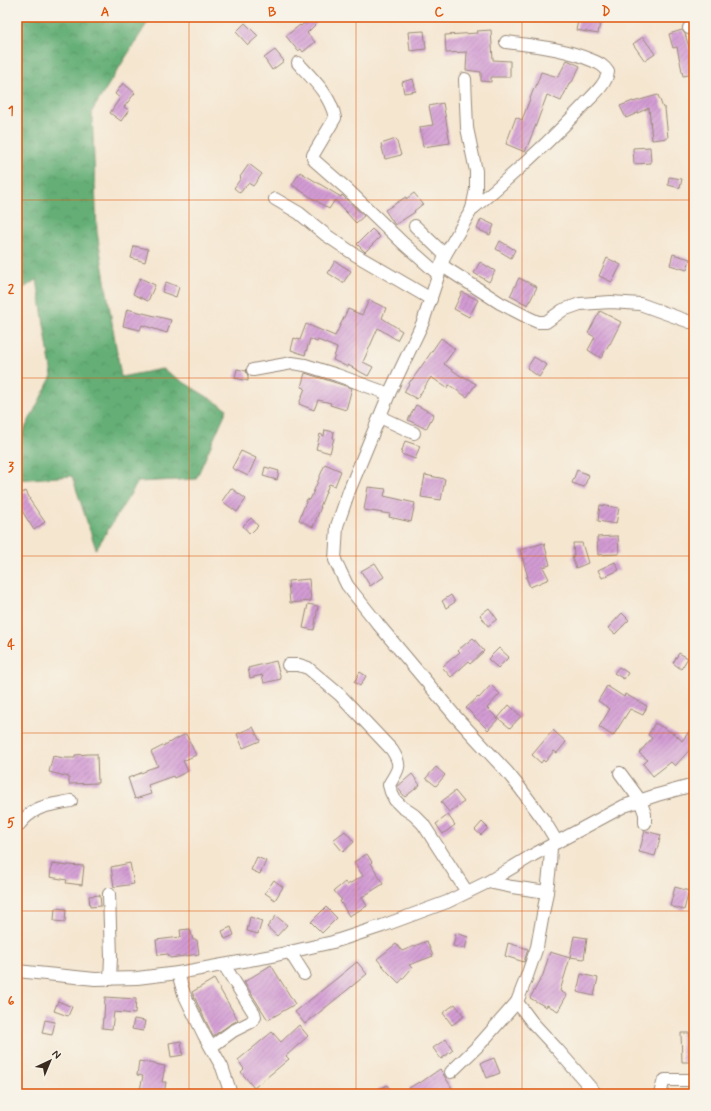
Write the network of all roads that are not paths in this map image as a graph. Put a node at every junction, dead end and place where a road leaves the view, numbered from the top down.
1 (506, 42) dead end
2 (298, 63) dead end
3 (465, 78) dead end
4 (275, 199) dead end
5 (472, 209) junction
6 (415, 226) dead end
7 (441, 265) junction
8 (431, 299) junction
9 (690, 322) dead end
10 (253, 370) dead end
11 (389, 394) junction
12 (380, 417) junction
13 (414, 433) dead end
14 (288, 665) dead end
15 (620, 773) dead end
16 (694, 785) edge
17 (640, 800) junction
18 (71, 801) dead end
19 (645, 823) dead end
20 (17, 827) edge
21 (554, 844) junction
22 (488, 882) junction
23 (468, 892) junction
24 (547, 892) junction
25 (109, 894) dead end
26 (290, 952) junction
27 (224, 965) junction
28 (17, 971) edge
29 (178, 973) junction
30 (304, 974) dead end
31 (110, 978) junction
32 (517, 1002) junction
33 (211, 1047) junction
34 (451, 1072) dead end
35 (694, 1080) edge
36 (231, 1094) edge
37 (596, 1094) edge
38 (660, 1094) edge

1 - 5 street
2 - 7 street
3 - 5 street
4 - 8 street
5 - 7 street
6 - 7 street
7 - 8 street
7 - 9 street
8 - 11 street
10 - 11 street
11 - 12 street
12 - 13 street
12 - 21 street
14 - 23 street
15 - 17 street
16 - 17 street
17 - 19 street
17 - 21 street
18 - 20 street
21 - 22 street
21 - 24 street
22 - 23 street
22 - 24 street
23 - 26 street
24 - 32 street
25 - 31 street
26 - 27 street
26 - 30 street
27 - 29 street
27 - 33 street
28 - 31 street
29 - 31 street
29 - 33 street
32 - 34 street
32 - 37 street
33 - 36 street
35 - 38 street

